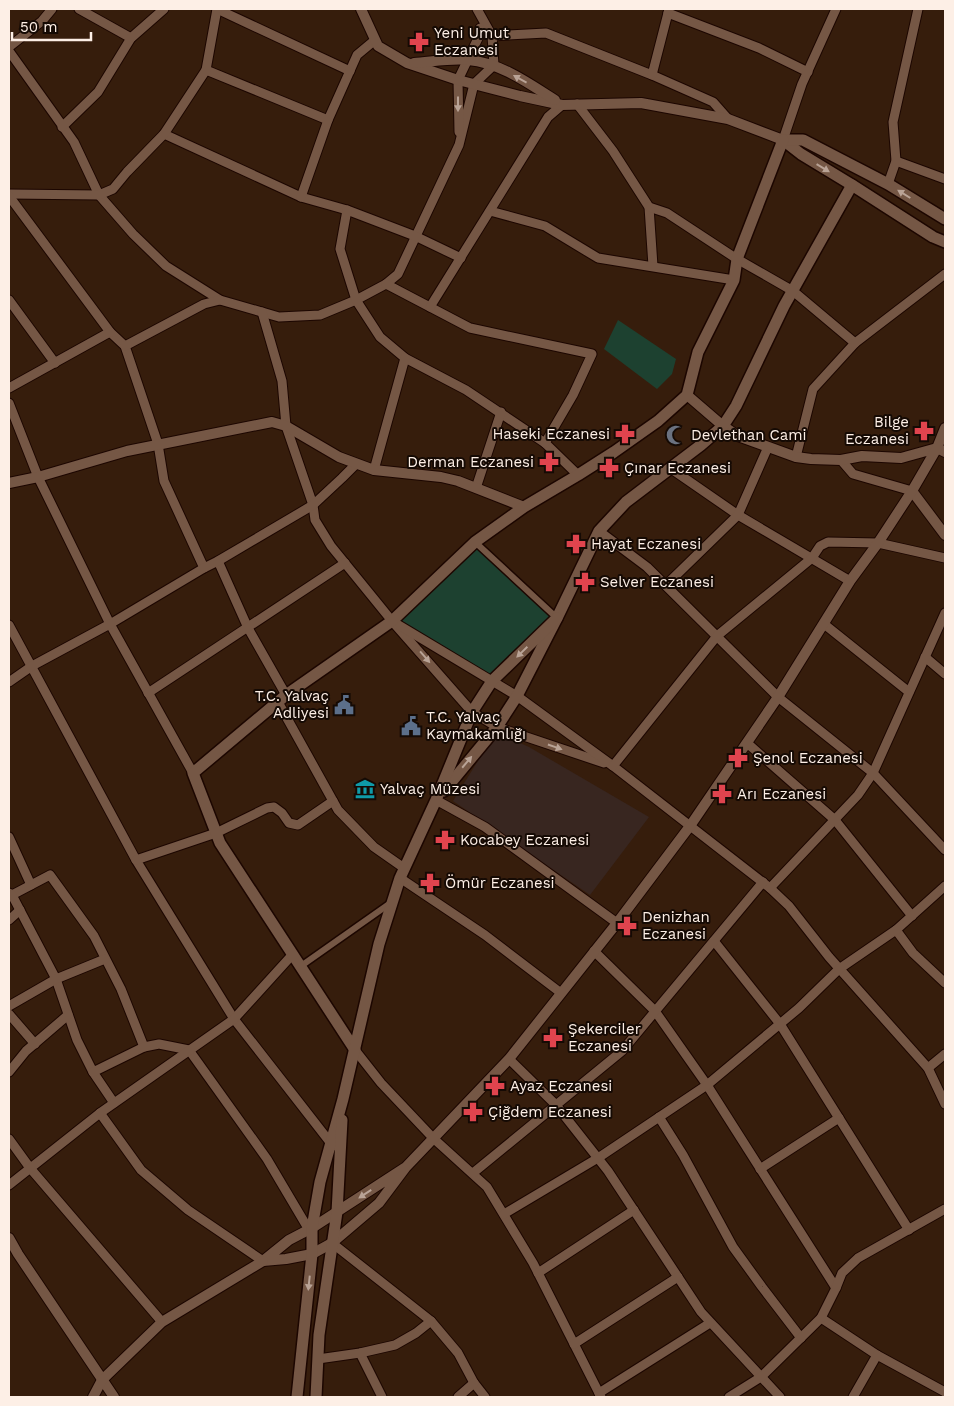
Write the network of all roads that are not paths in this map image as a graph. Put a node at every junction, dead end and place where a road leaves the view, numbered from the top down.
1 (52, 9) edge
2 (79, 9) edge
3 (164, 9) edge
4 (217, 9) edge
5 (361, 9) edge
6 (477, 9) edge
7 (836, 9) edge
8 (918, 9) edge
9 (668, 11) edge
10 (481, 32) junction
11 (492, 36) junction
12 (131, 38) junction
13 (375, 40) junction
14 (9, 46) edge
15 (9, 51) edge
16 (467, 60) junction
17 (408, 63) junction
18 (494, 65) junction
19 (206, 70) junction
20 (350, 71) junction
21 (808, 72) junction
22 (652, 75) junction
23 (458, 80) junction
24 (474, 84) junction
25 (577, 104) junction
26 (562, 105) junction
27 (728, 119) junction
28 (328, 120) junction
29 (62, 127) junction
30 (164, 134) junction
31 (783, 140) junction
32 (459, 145) junction
33 (896, 161) junction
34 (945, 178) edge
35 (888, 184) junction
36 (852, 185) junction
37 (9, 195) edge
38 (99, 195) junction
39 (301, 197) junction
40 (648, 207) junction
41 (347, 210) junction
42 (490, 211) junction
43 (945, 219) edge
44 (415, 236) junction
45 (945, 242) edge
46 (461, 258) junction
47 (737, 259) junction
48 (653, 266) junction
49 (945, 274) edge
50 (734, 280) junction
51 (386, 284) junction
52 (793, 291) junction
53 (9, 300) edge
54 (220, 300) junction
55 (356, 300) junction
56 (430, 307) junction
57 (262, 312) junction
58 (110, 332) junction
59 (855, 343) junction
60 (125, 346) junction
61 (405, 358) junction
62 (55, 363) junction
63 (9, 388) edge
64 (687, 395) junction
65 (9, 403) edge
66 (501, 412) junction
67 (286, 426) junction
68 (723, 426) junction
69 (945, 428) edge
70 (546, 443) junction
71 (158, 444) junction
72 (768, 447) junction
73 (941, 450) edge
74 (796, 457) junction
75 (841, 460) junction
76 (356, 464) junction
77 (670, 468) junction
78 (374, 470) junction
79 (578, 475) junction
80 (38, 477) junction
81 (9, 484) edge
82 (476, 488) junction
83 (912, 491) junction
84 (312, 505) junction
85 (524, 507) junction
86 (738, 515) junction
87 (599, 531) junction
88 (945, 535) edge
89 (475, 542) junction
90 (878, 543) junction
91 (812, 558) junction
92 (945, 558) edge
93 (218, 561) junction
94 (345, 563) junction
95 (204, 568) junction
96 (850, 581) junction
97 (666, 585) junction
98 (945, 613) edge
99 (557, 618) junction
100 (392, 620) junction
101 (110, 624) junction
102 (824, 624) junction
103 (9, 625) edge
104 (248, 628) junction
105 (717, 636) junction
106 (925, 657) junction
107 (32, 666) junction
108 (945, 674) edge
109 (492, 680) junction
110 (9, 682) edge
111 (909, 692) junction
112 (148, 693) junction
113 (517, 696) junction
114 (282, 698) junction
115 (778, 698) junction
116 (472, 712) junction
117 (497, 727) junction
118 (747, 743) junction
119 (613, 766) junction
120 (193, 773) junction
121 (873, 773) junction
122 (436, 800) junction
123 (333, 801) junction
124 (835, 820) junction
125 (690, 826) junction
126 (216, 833) junction
127 (9, 836) edge
128 (945, 850) edge
129 (136, 860) junction
130 (402, 873) junction
131 (31, 885) junction
132 (766, 885) junction
133 (945, 886) edge
134 (10, 894) edge
135 (392, 902) junction
136 (20, 910) junction
137 (912, 916) junction
138 (9, 920) edge
139 (617, 923) junction
140 (896, 930) junction
141 (714, 941) junction
142 (594, 951) junction
143 (293, 954) junction
144 (105, 958) junction
145 (301, 966) junction
146 (839, 969) junction
147 (56, 979) junction
148 (945, 983) edge
149 (561, 993) junction
150 (9, 1006) edge
151 (655, 1011) junction
152 (9, 1014) edge
153 (68, 1015) junction
154 (234, 1019) junction
155 (780, 1024) junction
156 (35, 1044) junction
157 (144, 1047) junction
158 (189, 1050) junction
159 (354, 1050) junction
160 (945, 1054) edge
161 (509, 1059) junction
162 (928, 1068) junction
163 (9, 1072) edge
164 (94, 1072) junction
165 (707, 1085) junction
166 (343, 1098) junction
167 (114, 1103) junction
168 (556, 1104) junction
169 (945, 1104) edge
170 (100, 1113) junction
171 (659, 1117) junction
172 (839, 1118) junction
173 (433, 1138) junction
174 (9, 1139) edge
175 (331, 1142) junction
176 (340, 1157) junction
177 (598, 1158) junction
178 (406, 1167) junction
179 (30, 1168) junction
180 (760, 1169) junction
181 (473, 1173) junction
182 (9, 1185) edge
183 (945, 1209) edge
184 (634, 1210) junction
185 (337, 1212) junction
186 (504, 1214) junction
187 (310, 1229) junction
188 (909, 1230) junction
189 (9, 1238) edge
190 (332, 1243) junction
191 (312, 1254) junction
192 (263, 1261) junction
193 (538, 1273) junction
194 (678, 1277) junction
195 (836, 1288) junction
196 (820, 1318) junction
197 (432, 1321) junction
198 (162, 1322) junction
199 (710, 1323) junction
200 (801, 1338) junction
201 (574, 1344) junction
202 (360, 1353) junction
203 (877, 1355) junction
204 (318, 1359) junction
205 (761, 1377) junction
206 (102, 1380) junction
207 (474, 1383) junction
208 (945, 1392) edge
209 (600, 1395) edge
210 (92, 1397) edge
211 (114, 1397) edge
212 (297, 1397) edge
213 (316, 1397) edge
214 (382, 1397) edge
215 (458, 1397) edge
216 (485, 1397) edge
217 (729, 1397) edge
218 (780, 1397) edge
219 (853, 1397) edge

1 - 14 street
2 - 12 street
3 - 12 street
4 - 19 street
4 - 20 street
5 - 13 street
6 - 10 street
6 - 11 street
7 - 21 street
8 - 33 street
9 - 21 street
9 - 22 street
10 - 11 street
10 - 16 street
11 - 18 street
11 - 22 street
12 - 29 street
13 - 17 street
13 - 20 street
15 - 29 street
16 - 17 street
16 - 18 street
16 - 23 street
17 - 23 street
18 - 24 street
26 -> 18 street
19 - 28 street
19 - 30 street
20 - 28 street
21 - 31 street
22 - 27 street
23 - 24 street
23 -> 32 street
24 - 26 street
24 - 32 street
25 - 26 street
25 - 27 street
25 - 40 street
26 - 42 street
27 - 31 street
28 - 39 street
29 - 38 street
30 - 38 street
30 - 39 street
31 - 35 main road
31 -> 36 main road
31 - 47 main road
32 - 44 street
33 - 34 street
33 - 35 street
43 -> 35 main road
36 - 45 main road
36 - 52 main road
37 - 38 street
37 - 58 street
38 - 54 street
39 - 41 street
40 - 47 street
40 - 48 street
41 - 44 street
41 - 55 street
42 - 46 street
42 - 48 street
44 - 46 street
44 - 51 street
46 - 56 street
47 - 50 main road
47 - 52 street
48 - 50 street
49 - 59 street
50 - 64 main road
51 - 55 street
51 - 56 street
52 - 59 street
52 - 68 main road
53 - 62 street
54 - 57 street
54 - 60 street
55 - 57 street
55 - 61 street
56 - 70 street
57 - 67 street
58 - 60 street
58 - 62 street
59 - 74 street
60 - 71 street
61 - 66 street
61 - 78 street
62 - 63 street
64 - 68 street
64 - 79 main road
65 - 80 street
66 - 70 street
66 - 82 street
67 - 71 street
67 - 76 street
67 - 84 street
68 - 72 street
68 - 77 main road
69 - 73 street
70 - 79 street
71 - 80 street
71 - 95 street
72 - 74 street
72 - 86 street
73 - 75 street
73 - 83 street
74 - 75 street
75 - 83 street
76 - 78 street
76 - 84 street
77 - 86 street
77 - 87 main road
78 - 82 street
79 - 85 main road
80 - 81 street
80 - 101 street
82 - 85 street
83 - 88 street
83 - 90 street
84 - 93 street
84 - 94 street
85 - 89 main road
86 - 91 street
86 - 97 street
87 - 97 street
87 - 99 main road
89 - 99 street
89 - 100 main road
90 - 91 street
90 - 92 street
90 - 96 street
91 - 96 street
91 - 105 street
93 - 95 street
93 - 104 street
94 - 100 street
94 - 104 street
95 - 101 street
96 - 102 street
97 - 105 street
98 - 106 street
99 -> 109 main road
99 - 113 main road
100 - 109 street
100 - 114 main road
100 -> 116 street
101 - 107 street
101 - 112 street
102 - 111 street
102 - 115 street
103 - 107 street
104 - 112 street
104 - 114 street
105 - 115 street
105 - 119 street
106 - 108 street
106 - 111 street
107 - 110 street
107 - 129 street
109 - 113 street
109 - 116 main road
111 - 121 street
112 - 120 street
113 - 117 main road
113 - 119 street
114 - 120 main road
114 - 123 street
115 - 118 street
115 - 121 street
116 - 117 street
116 - 122 main road
117 -> 119 street
122 -> 117 main road
118 - 124 street
118 - 125 street
119 - 125 street
120 - 126 main road
121 - 124 street
121 - 128 street
122 - 130 main road
122 - 139 street
123 - 126 street
123 - 130 street
124 - 132 street
124 - 137 street
125 - 132 street
125 - 139 street
126 - 129 street
126 - 143 main road
127 - 131 street
129 - 154 street
130 - 135 main road
130 - 149 street
131 - 134 street
131 - 144 street
132 - 141 street
132 - 146 street
133 - 137 street
134 - 136 street
135 - 145 street
135 - 159 main road
136 - 138 street
136 - 147 street
137 - 140 street
139 - 142 street
140 - 146 street
140 - 148 street
141 - 151 street
141 - 155 street
142 - 149 street
142 - 151 street
143 - 145 main road
143 - 154 street
144 - 147 street
144 - 157 street
145 - 159 main road
146 - 155 street
146 - 162 street
147 - 150 street
147 - 153 street
149 - 161 street
151 - 165 street
151 - 168 street
152 - 156 street
153 - 156 street
153 - 164 street
154 - 158 street
154 - 175 street
155 - 165 street
155 - 172 street
156 - 163 street
157 - 158 street
157 - 164 street
158 - 167 street
158 - 187 street
159 - 166 main road
159 - 173 street
160 - 162 street
161 - 168 street
161 - 173 street
162 - 169 street
164 - 167 street
165 - 171 street
165 - 180 street
166 - 175 main road
166 - 176 main road
167 - 170 street
168 - 177 street
168 - 181 street
170 - 179 street
170 - 192 street
171 - 177 street
171 - 200 street
172 - 180 street
172 - 188 street
173 - 178 street
173 - 181 street
174 - 179 street
175 - 176 street
175 - 187 main road
176 - 185 main road
177 - 184 street
177 - 186 street
178 -> 185 street
178 - 190 street
179 - 182 street
179 - 198 street
180 - 195 street
181 - 186 street
183 - 188 street
184 - 193 street
184 - 194 street
185 - 187 street
185 - 190 main road
186 - 193 street
187 - 191 main road
187 - 192 street
188 - 195 street
189 - 206 street
190 - 191 street
190 - 197 street
190 - 204 main road
191 - 192 street
191 -> 212 main road
192 - 198 street
193 - 201 street
194 - 199 street
194 - 201 street
195 - 196 street
196 - 200 street
196 - 203 street
197 - 202 street
197 - 207 street
198 - 206 street
199 - 205 street
199 - 209 street
200 - 205 street
201 - 209 street
202 - 204 street
202 - 214 street
203 - 208 street
203 - 219 street
204 - 213 main road
205 - 217 street
205 - 218 street
206 - 210 street
206 - 211 street
207 - 215 street
207 - 216 street

